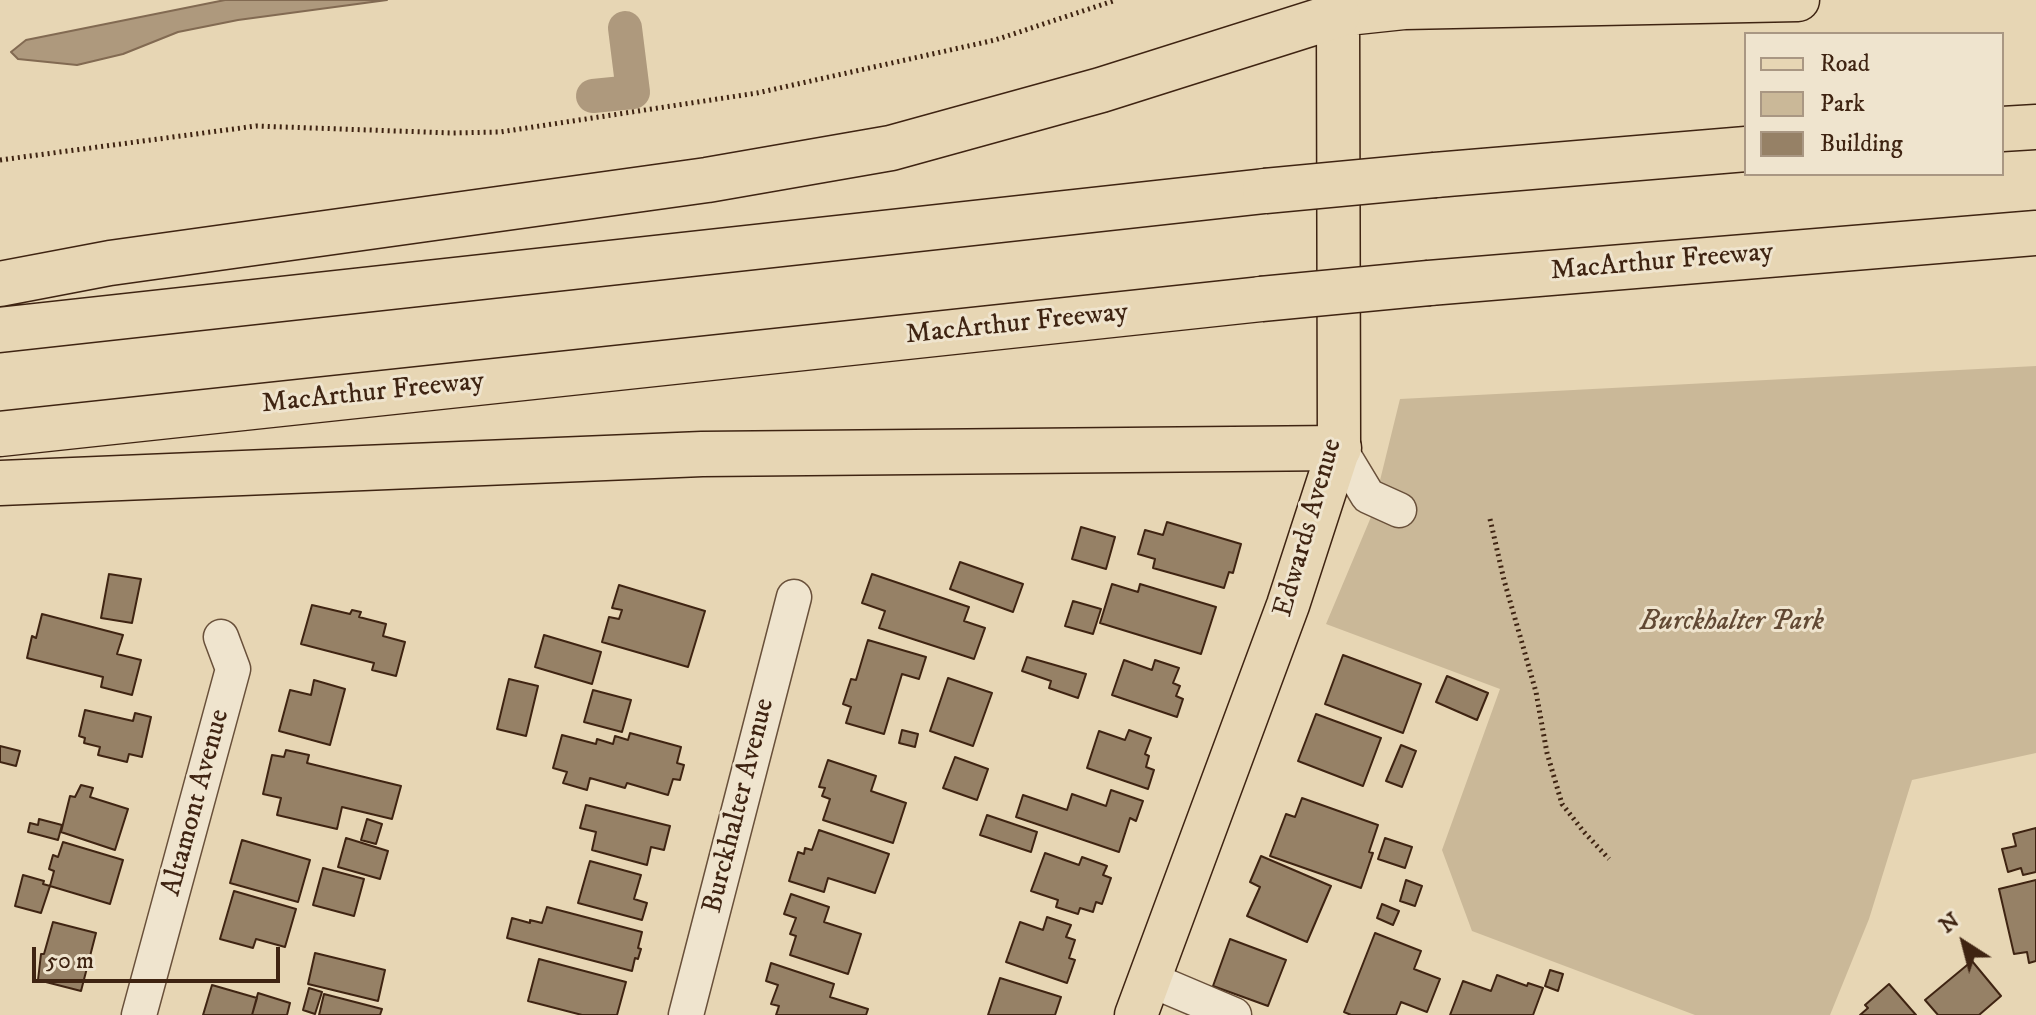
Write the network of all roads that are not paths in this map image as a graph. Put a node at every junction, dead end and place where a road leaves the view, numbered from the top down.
1 (1798, 0) edge
2 (1667, 2) edge
3 (1339, 5) edge
4 (2036, 127) edge
5 (2004, 129) edge
6 (1744, 149) edge
7 (2036, 233) edge
8 (0, 284) edge
9 (0, 330) edge
10 (0, 434) edge
11 (1339, 448) junction
12 (0, 483) edge
13 (1399, 510) dead end
14 (794, 597) dead end
15 (221, 637) dead end
16 (1142, 997) edge
17 (139, 1015) edge
18 (686, 1015) edge
19 (1234, 1015) edge

1 - 2 main road
2 - 3 main road
3 - 8 highway
3 - 11 main road, Edwards Avenue
4 - 5 highway
6 - 9 highway, bridge
7 - 10 highway, MacArthur Freeway, bridge
11 - 12 highway
11 - 13 street
11 - 16 main road, Edwards Avenue
14 - 18 street, Burckhalter Avenue
15 - 17 street, Altamont Avenue
16 - 19 street

